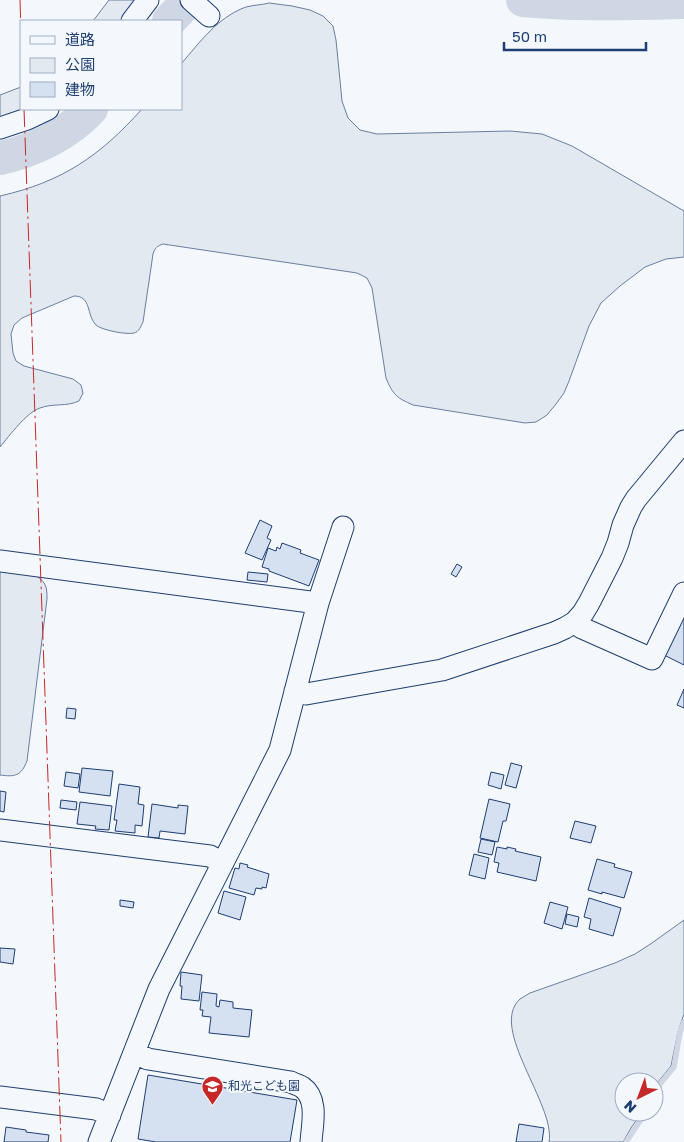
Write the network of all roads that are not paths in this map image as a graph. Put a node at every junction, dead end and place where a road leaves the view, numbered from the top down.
1 (148, 0) edge
2 (191, 0) edge
3 (208, 16) dead end
4 (133, 20) edge
5 (46, 110) edge
6 (0, 128) edge
7 (684, 441) edge
8 (343, 527) dead end
9 (0, 562) edge
10 (684, 593) edge
11 (318, 602) junction
12 (575, 622) junction
13 (295, 691) junction
14 (0, 830) edge
15 (223, 862) junction
16 (134, 1053) junction
17 (0, 1097) edge
18 (110, 1115) junction
19 (99, 1142) edge
20 (311, 1142) edge

1 - 4 street
2 - 3 street
5 - 6 street
7 - 12 street
8 - 11 street
9 - 11 street
10 - 12 street
11 - 13 street
12 - 13 street
13 - 15 street
14 - 15 street
15 - 16 street
16 - 18 street
16 - 20 street
17 - 18 street
18 - 19 street

